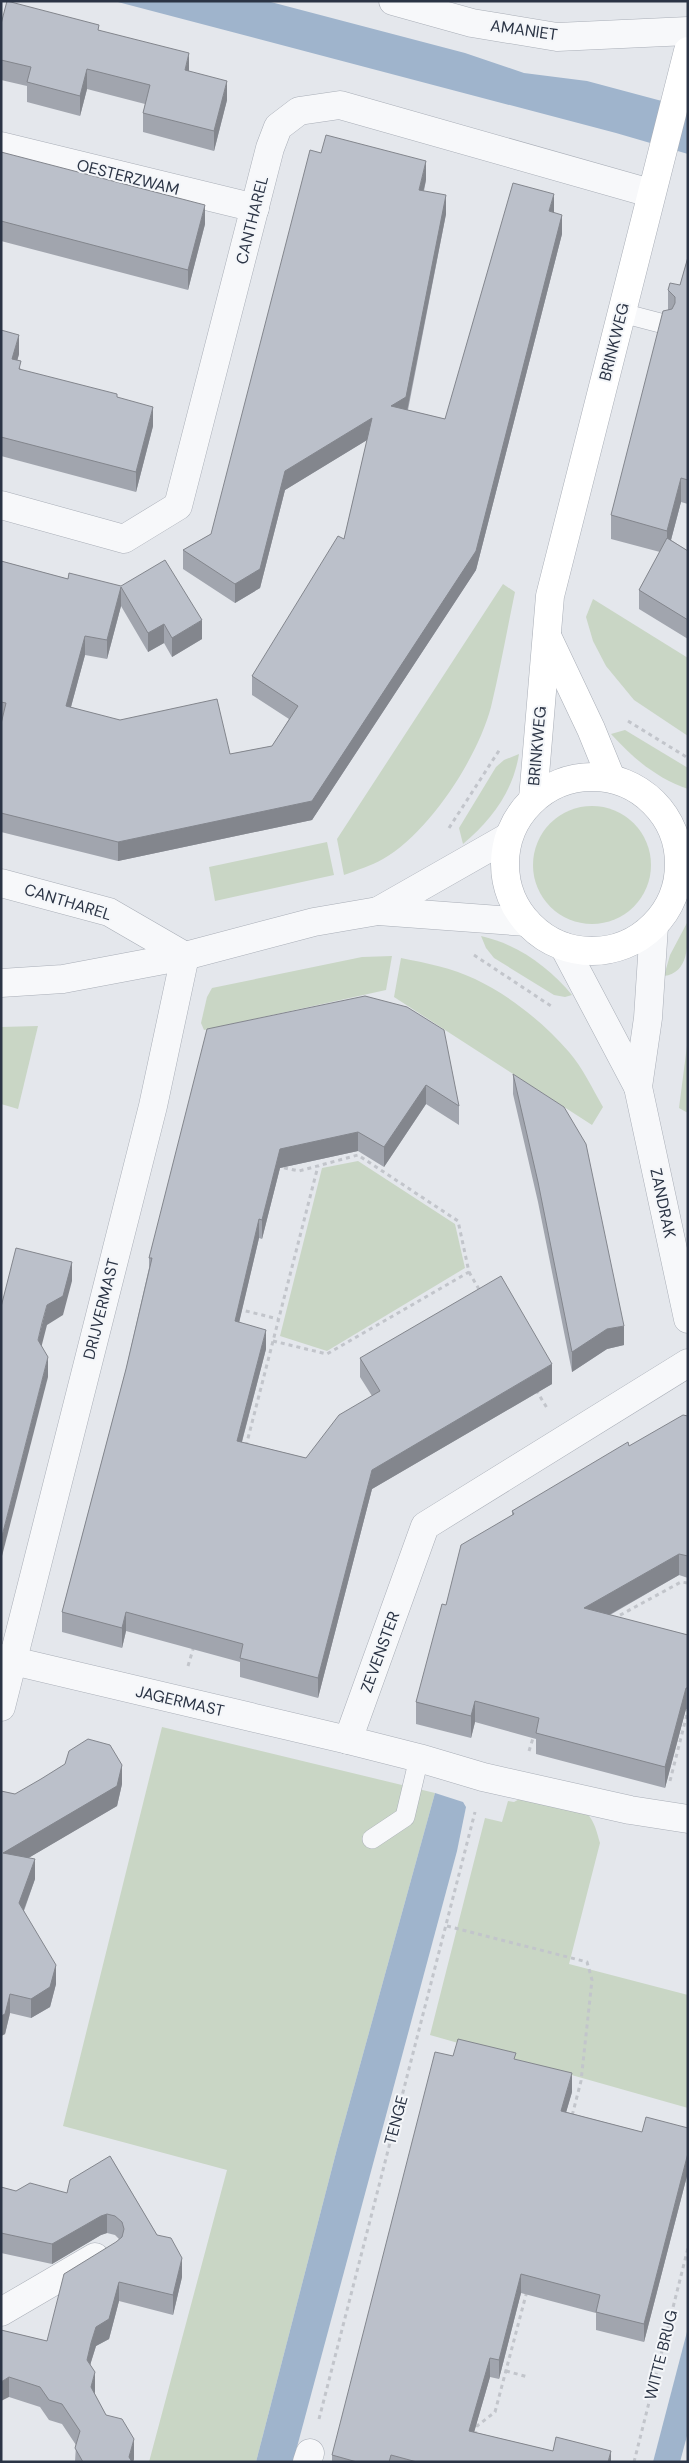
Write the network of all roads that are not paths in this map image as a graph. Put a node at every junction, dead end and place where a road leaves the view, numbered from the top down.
1 (393, 1) edge
2 (688, 31) edge
3 (688, 51) edge
4 (1, 146) edge
5 (650, 193) junction
6 (256, 208) junction
7 (622, 313) junction
8 (664, 324) edge
9 (1, 505) edge
10 (547, 635) junction
11 (611, 778) junction
12 (533, 799) junction
13 (675, 812) edge
14 (508, 837) junction
15 (1, 882) edge
16 (682, 887) edge
17 (378, 911) junction
18 (527, 922) junction
19 (654, 926) junction
20 (564, 947) junction
21 (185, 956) junction
22 (1, 983) edge
23 (638, 1087) junction
24 (688, 1319) edge
25 (688, 1363) edge
26 (7, 1660) edge
27 (1, 1707) edge
28 (348, 1740) junction
29 (419, 1758) junction
30 (675, 1817) edge
31 (372, 1839) dead end
32 (108, 2249) edge
33 (1, 2312) edge

1 - 2 street, AMANIET
3 - 5 street, BRINKWEG
4 - 6 street, OESTERZWAM
5 - 6 street, CANTHAREL
5 - 7 street, BRINKWEG
6 - 9 street, CANTHAREL
7 - 8 lane
7 - 10 street, BRINKWEG
10 - 11 street, BRINKWEG
10 - 12 street, BRINKWEG
11 - 12 street
11 - 13 street
12 - 14 street
13 - 16 street
14 - 17 street
14 - 18 street
15 - 21 street, CANTHAREL
16 - 19 street
17 - 18 street
17 - 21 street
18 - 20 street
19 - 20 street
19 - 23 street, ZANDRAK
20 - 23 street, ZANDRAK
21 - 22 street
21 - 26 street, DRIJVERMAST
23 - 24 street, ZANDRAK
25 - 28 street, ZEVENSTER
26 - 27 street
26 - 28 street, JAGERMAST
28 - 29 street
29 - 30 street
29 - 31 lane
32 - 33 street

